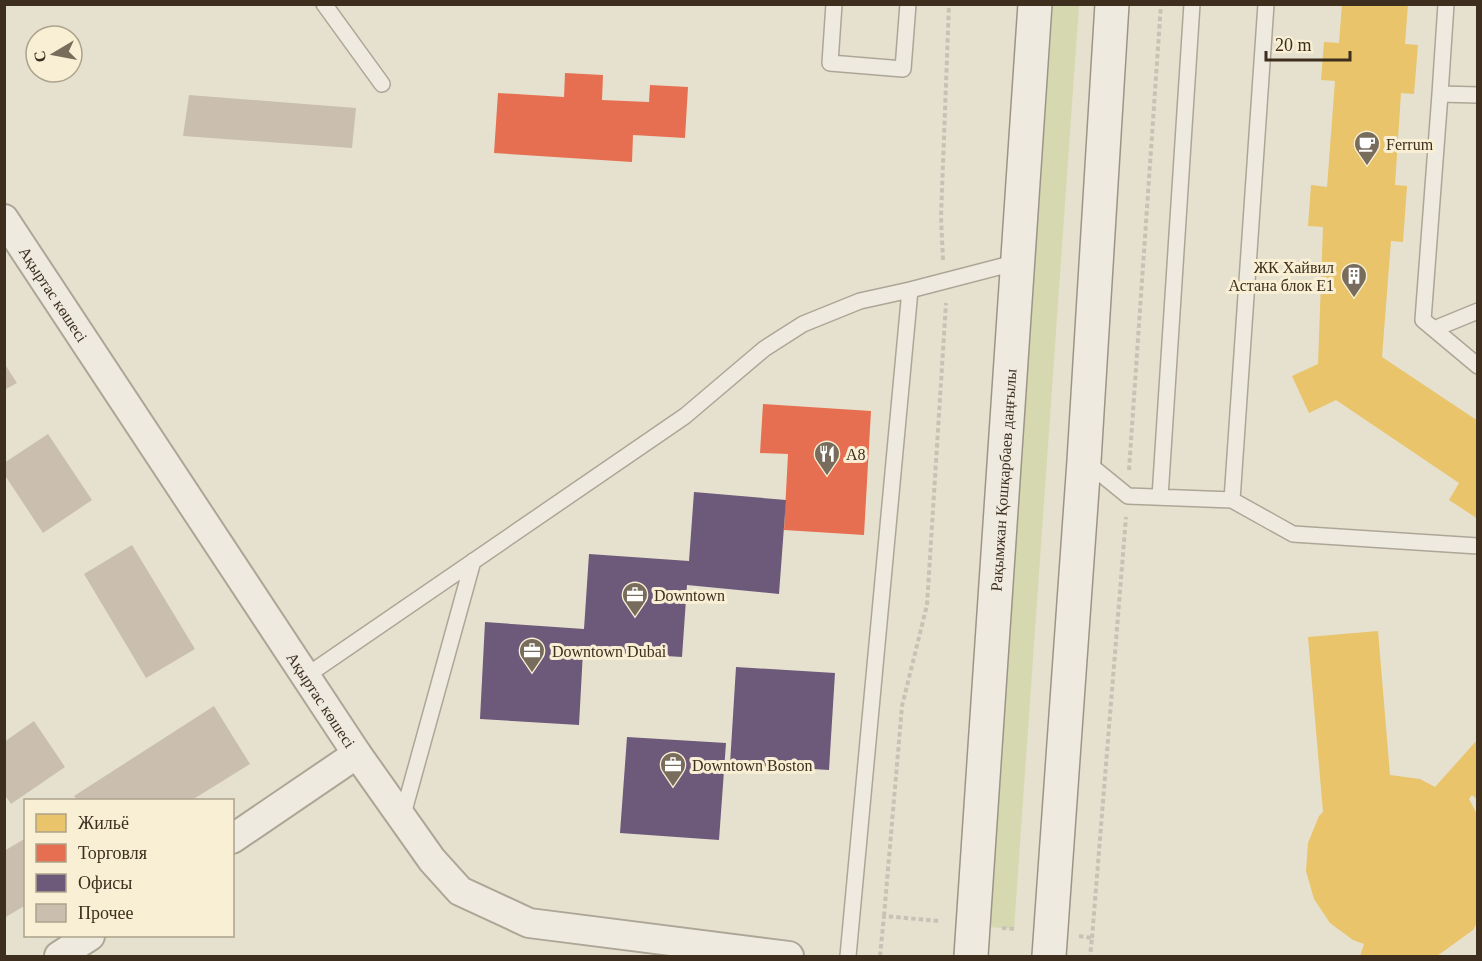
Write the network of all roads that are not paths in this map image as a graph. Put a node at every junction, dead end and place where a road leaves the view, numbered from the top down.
1 (324, 4) edge
2 (834, 4) edge
3 (908, 4) edge
4 (1035, 4) edge
5 (1112, 4) edge
6 (1192, 4) edge
7 (1266, 4) edge
8 (1446, 4) edge
9 (382, 84) dead end
10 (1440, 93) junction
11 (1478, 95) edge
12 (4, 219) edge
13 (1018, 262) junction
14 (910, 290) junction
15 (1478, 311) edge
16 (1434, 329) junction
17 (1478, 366) edge
18 (1084, 460) junction
19 (1160, 497) junction
20 (1232, 500) junction
21 (1478, 546) edge
22 (473, 561) junction
23 (306, 676) junction
24 (357, 754) junction
25 (402, 819) junction
26 (234, 838) edge
27 (89, 937) edge
28 (1046, 955) edge
29 (59, 957) edge
30 (789, 957) edge
31 (848, 957) edge
32 (971, 957) edge

1 - 9 lane
2 - 3 lane
4 - 13 main road, Рақымжан Қошқарбаев даңғылы
5 - 18 main road
6 - 19 lane
7 - 20 lane
8 - 10 lane
10 - 11 lane
10 - 16 lane
12 - 23 street, Ақыртас көшесі
13 - 14 lane
13 - 32 main road, Рақымжан Қошқарбаев даңғылы
14 - 22 lane
14 - 31 lane
15 - 16 lane
16 - 17 lane
18 - 19 lane
18 - 28 main road
19 - 20 lane
20 - 21 lane
22 - 23 lane
22 - 25 lane
23 - 24 street, Ақыртас көшесі
24 - 25 street, Ақыртас көшесі
24 - 26 street
25 - 30 street, Ақыртас көшесі
27 - 29 street

